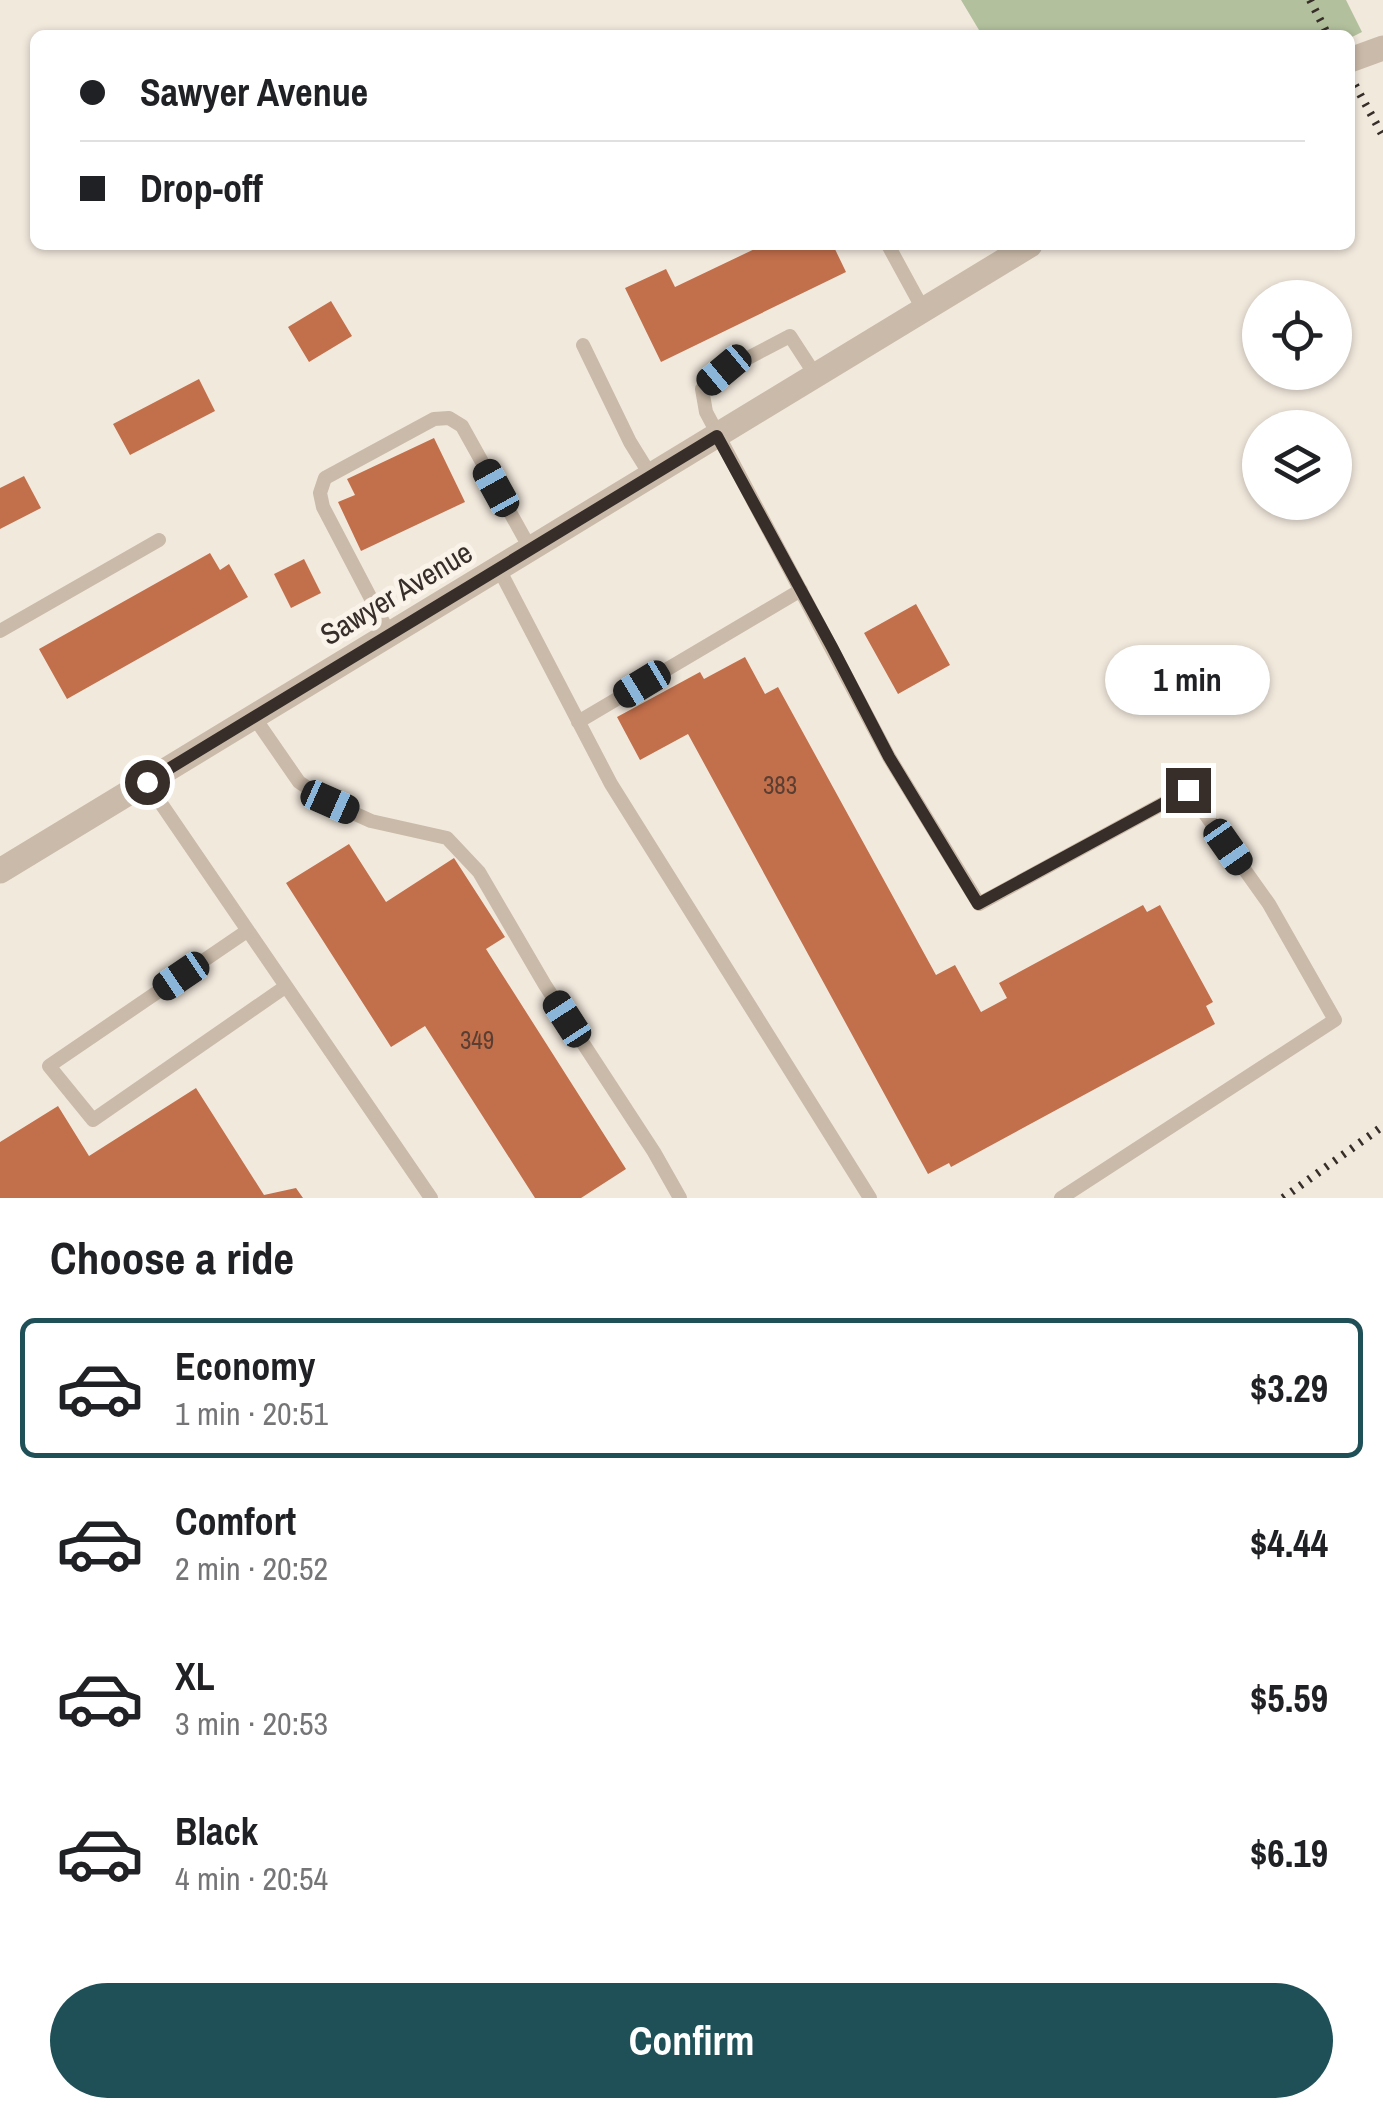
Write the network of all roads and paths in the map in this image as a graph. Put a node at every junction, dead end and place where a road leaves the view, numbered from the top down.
1 (1383, 48) edge
2 (1355, 58) edge
3 (891, 250) edge
4 (1022, 250) edge
5 (924, 311) junction
6 (583, 345) dead end
7 (816, 376) junction
8 (717, 436) junction
9 (651, 476) junction
10 (159, 540) dead end
11 (530, 550) junction
12 (499, 569) junction
13 (801, 590) junction
14 (0, 631) edge
15 (390, 635) junction
16 (254, 717) junction
17 (578, 722) junction
18 (147, 782) junction
19 (0, 872) edge
20 (246, 931) junction
21 (285, 986) junction
22 (432, 1198) edge
23 (680, 1198) edge
24 (870, 1198) edge
25 (1062, 1198) edge

1 - 2 street
3 - 5 lane
4 - 5 street, Sawyer Avenue
5 - 7 street, Sawyer Avenue
6 - 9 lane
7 - 8 street, Sawyer Avenue
7 - 8 lane
8 - 9 street, Sawyer Avenue
8 - 13 lane
9 - 11 street, Sawyer Avenue
10 - 14 lane
11 - 12 street, Sawyer Avenue
11 - 15 lane
12 - 15 street, Sawyer Avenue
12 - 17 lane
13 - 17 lane
13 - 25 lane
15 - 16 street, Sawyer Avenue
16 - 18 street, Sawyer Avenue
16 - 23 lane
17 - 24 lane
18 - 19 street, Sawyer Avenue
18 - 20 lane
20 - 21 lane
20 - 21 lane
21 - 22 lane

